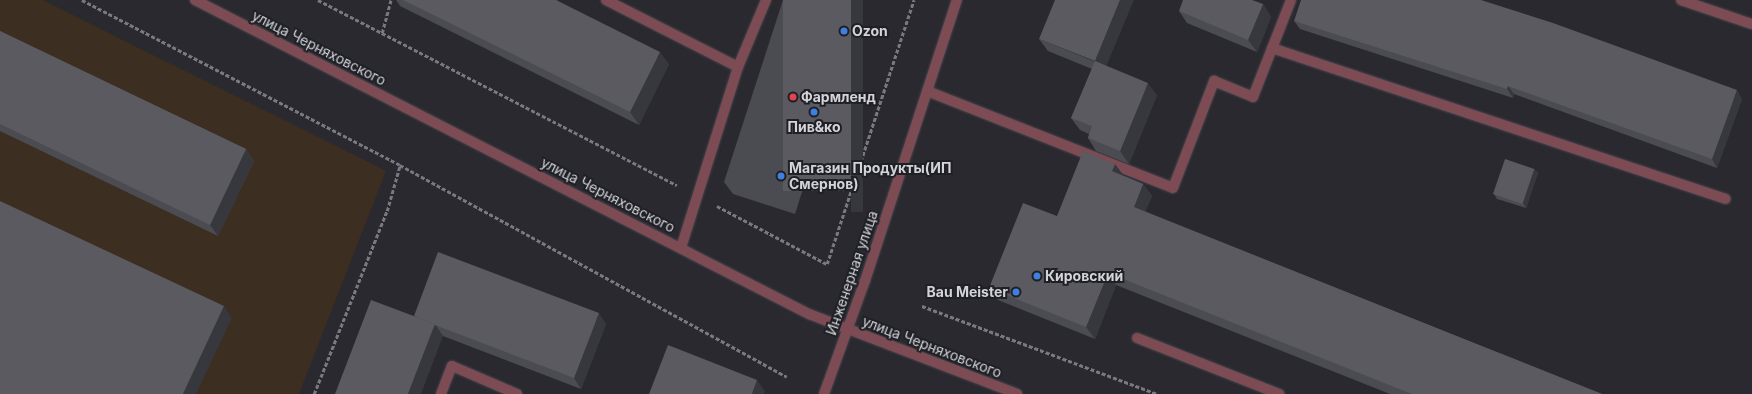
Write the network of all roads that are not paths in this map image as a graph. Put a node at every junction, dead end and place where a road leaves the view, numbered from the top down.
1 (195, 0) edge
2 (606, 0) edge
3 (766, 0) edge
4 (958, 0) edge
5 (1291, 0) edge
6 (1681, 0) edge
7 (1752, 24) edge
8 (1272, 48) junction
9 (738, 67) junction
10 (927, 91) junction
11 (1726, 198) dead end
12 (681, 248) junction
13 (848, 330) junction
14 (1137, 338) dead end
15 (441, 394) edge
16 (517, 394) edge
17 (824, 394) edge
18 (1017, 394) edge
19 (1279, 394) edge

1 - 12 street, улица Черняховского
2 - 9 street
3 - 9 street
4 - 10 street, Инженерная улица
5 - 8 street
6 - 7 street
8 - 10 street
8 - 11 street
9 - 12 street
10 - 13 street, Инженерная улица
12 - 13 street, улица Черняховского
13 - 17 street, Инженерная улица
13 - 18 street, улица Черняховского
14 - 19 street
15 - 16 street

